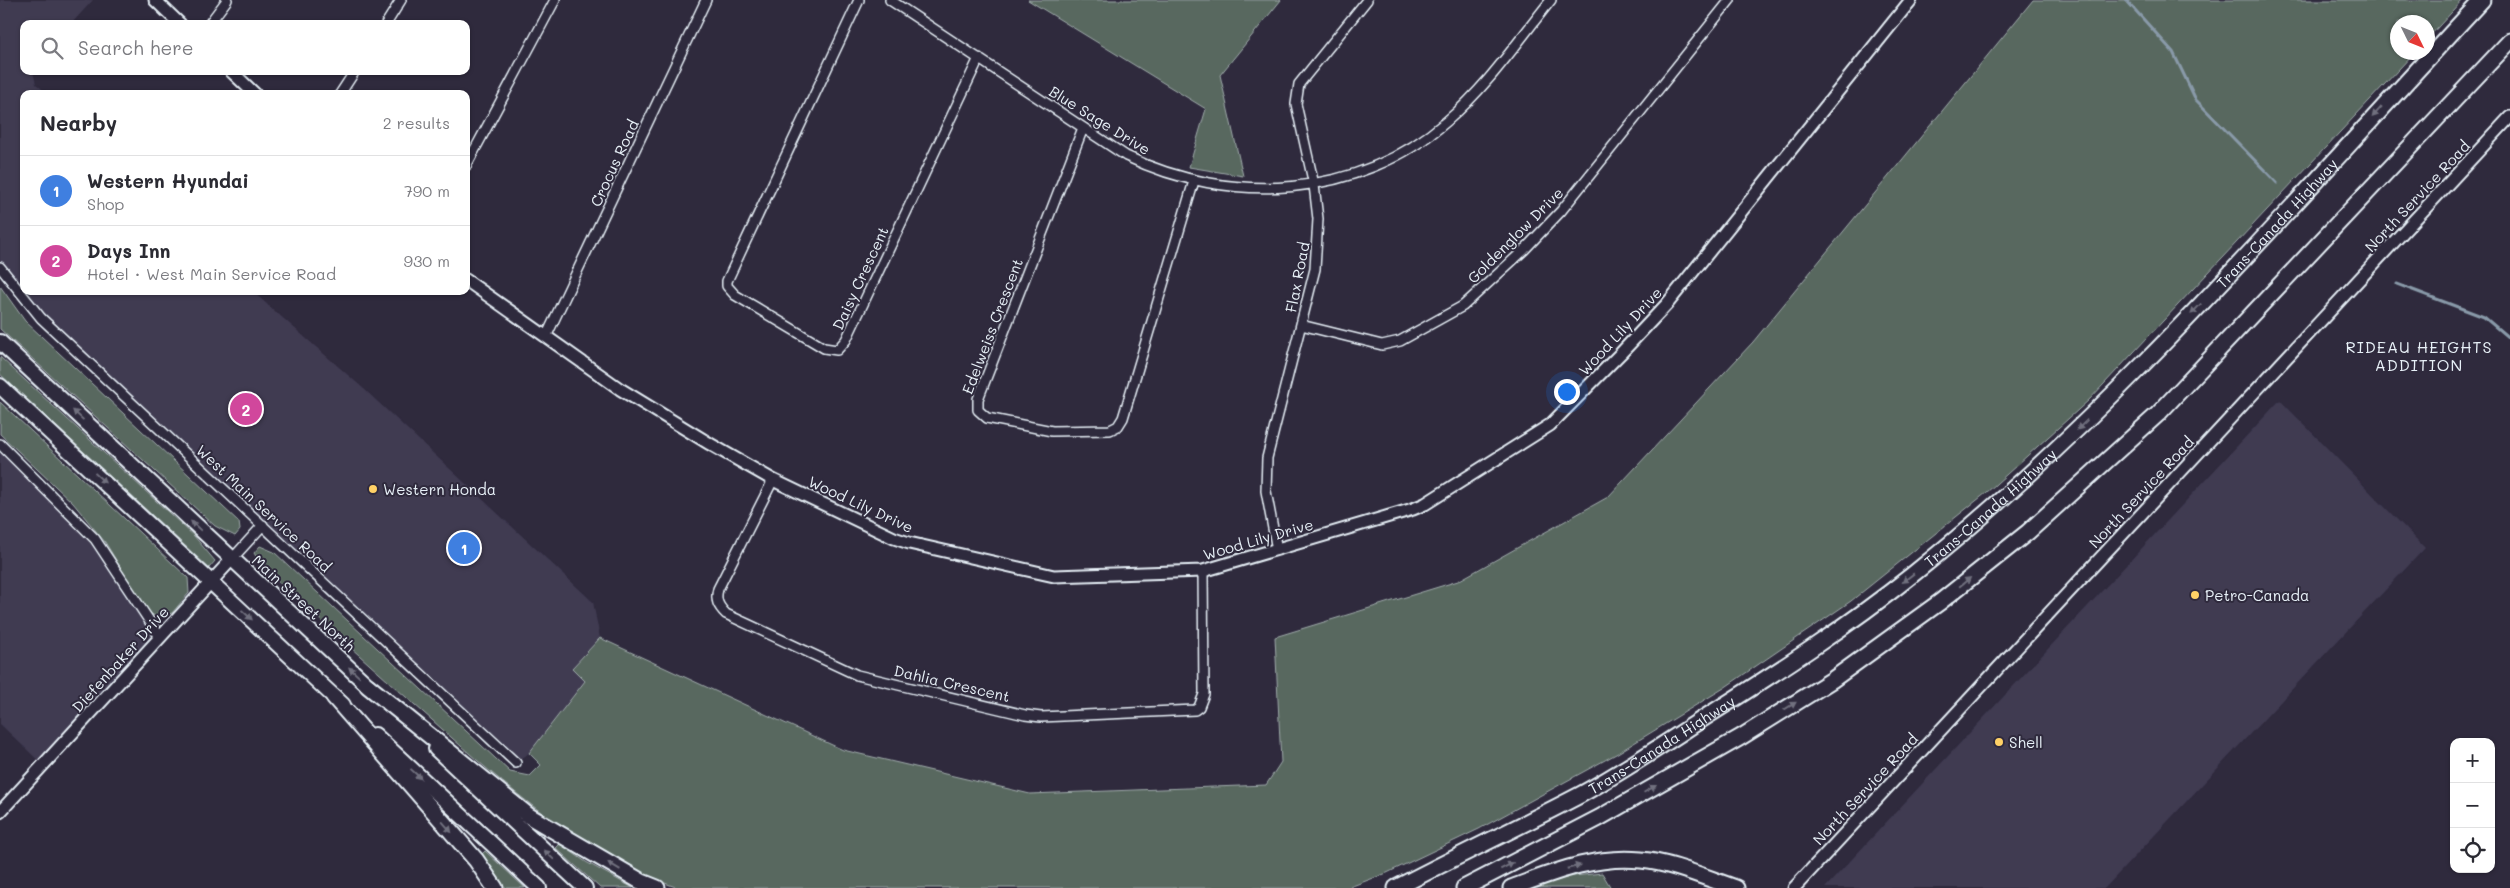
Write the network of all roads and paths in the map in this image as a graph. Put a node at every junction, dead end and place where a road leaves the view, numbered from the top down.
1 (155, 0) edge
2 (227, 0) edge
3 (402, 0) edge
4 (555, 0) edge
5 (706, 0) edge
6 (859, 0) edge
7 (890, 0) edge
8 (1367, 0) edge
9 (1551, 0) edge
10 (1730, 0) edge
11 (1911, 0) edge
12 (2477, 0) edge
13 (2482, 0) edge
14 (176, 20) edge
15 (212, 20) edge
16 (389, 20) edge
17 (2510, 41) edge
18 (979, 58) junction
19 (235, 75) edge
20 (352, 75) edge
21 (251, 90) edge
22 (343, 90) edge
23 (2392, 96) junction
24 (2510, 117) edge
25 (1083, 128) junction
26 (470, 159) edge
27 (1194, 181) junction
28 (1314, 184) junction
29 (0, 267) edge
30 (470, 283) edge
31 (20, 292) edge
32 (23, 295) edge
33 (1301, 325) junction
34 (546, 337) junction
35 (0, 342) edge
36 (0, 386) edge
37 (0, 444) edge
38 (773, 480) junction
39 (263, 526) junction
40 (1277, 550) junction
41 (232, 559) junction
42 (1203, 572) junction
43 (211, 582) junction
44 (160, 637) junction
45 (368, 686) junction
46 (334, 698) junction
47 (516, 763) dead end
48 (0, 812) edge
49 (1439, 865) junction
50 (495, 888) edge
51 (539, 888) edge
52 (585, 888) edge
53 (657, 888) edge
54 (1384, 888) edge
55 (1396, 888) edge
56 (1464, 888) edge
57 (1511, 888) edge
58 (1736, 888) edge
59 (1794, 888) edge

1 - 14 street
2 - 15 street
3 - 16 street
4 - 26 street
5 - 34 street, Crocus Road
6 - 18 street, Daisy Crescent
7 - 18 street, Blue Sage Drive
8 - 28 street, Flax Road
9 - 28 street, Blue Sage Drive
10 - 33 street, Goldenglow Drive
11 - 40 street, Wood Lily Drive
12 - 23 highway
13 - 23 highway, Trans-Canada Highway
56 -> 17 highway, Trans-Canada Highway
18 - 25 street, Blue Sage Drive
19 - 21 street
20 - 22 street
23 -> 49 highway, Trans-Canada Highway
24 - 59 street, North Service Road
25 - 27 street, Blue Sage Drive
25 - 27 street, Edelweiss Crescent
27 - 28 street, Blue Sage Drive
28 - 33 street, Flax Road
29 - 31 street, West Main Service Road
30 - 34 street, Wood Lily Drive
32 - 39 street, West Main Service Road
33 - 40 street, Flax Road
34 - 38 street, Wood Lily Drive
41 -> 35 main road, Main Street North
36 -> 43 main road
37 - 44 street
38 - 42 street, Wood Lily Drive
38 - 42 street, Dahlia Crescent
39 - 41 street, Diefenbaker Drive
39 - 47 street, West Main Service Road
40 - 42 street, Wood Lily Drive
41 - 43 street, Diefenbaker Drive
45 -> 41 main road, Main Street North
43 - 44 street, Diefenbaker Drive
43 -> 46 main road
44 - 48 street, Diefenbaker Drive
52 -> 45 main road, Main Street North
53 -> 45 highway
46 -> 50 highway
46 -> 51 main road
49 - 54 highway
49 - 55 highway, Trans-Canada Highway
57 -> 58 highway

